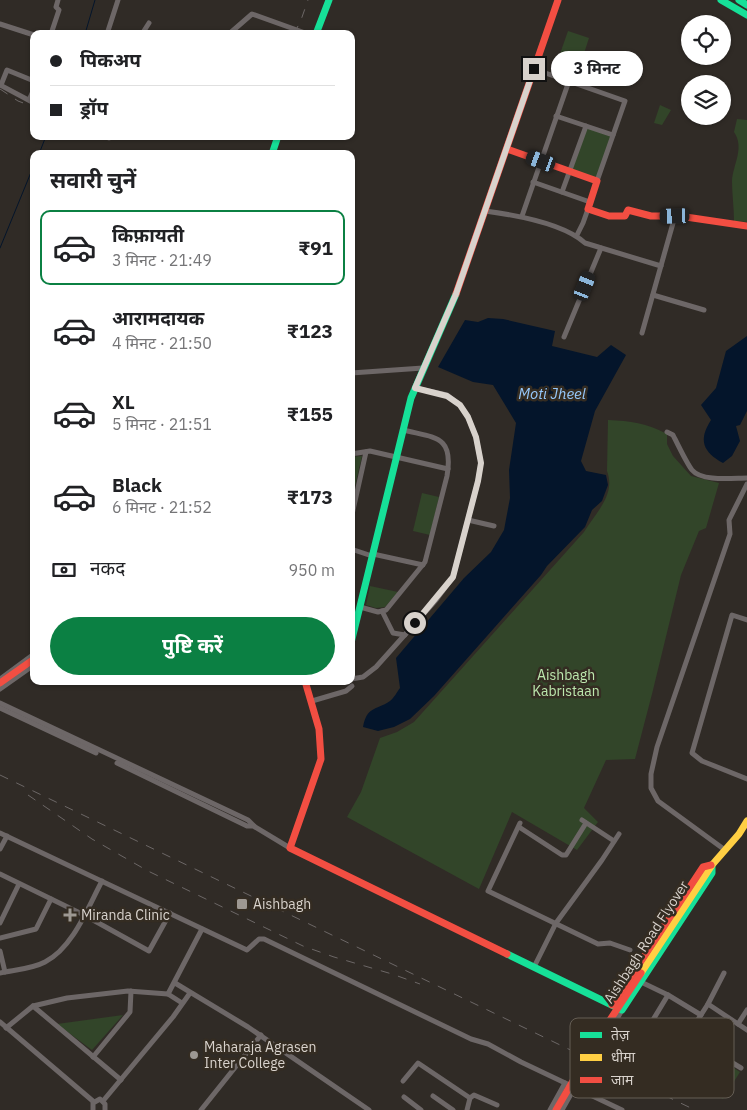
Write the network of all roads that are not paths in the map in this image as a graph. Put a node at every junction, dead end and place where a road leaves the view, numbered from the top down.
1 (58, 0) edge
2 (118, 0) edge
3 (324, 0) edge
4 (329, 0) edge
5 (558, 0) edge
6 (721, 0) edge
7 (730, 0) edge
8 (739, 0) edge
9 (747, 5) edge
10 (747, 11) edge
11 (747, 15) edge
12 (149, 23) dead end
13 (0, 24) edge
14 (52, 30) edge
15 (108, 30) edge
16 (145, 30) edge
17 (234, 30) edge
18 (290, 30) edge
19 (316, 30) edge
20 (317, 30) edge
21 (30, 34) edge
22 (534, 69) junction
23 (30, 79) edge
24 (568, 81) junction
25 (0, 85) edge
26 (30, 100) edge
27 (556, 116) junction
28 (586, 126) junction
29 (613, 135) junction
30 (507, 149) junction
31 (541, 161) junction
32 (570, 172) junction
33 (597, 181) junction
34 (534, 182) junction
35 (562, 192) junction
36 (589, 206) junction
37 (486, 211) junction
38 (522, 216) junction
39 (675, 216) junction
40 (747, 226) edge
41 (577, 235) junction
42 (601, 248) junction
43 (660, 266) junction
44 (652, 295) junction
45 (704, 310) dead end
46 (642, 334) dead end
47 (564, 337) dead end
48 (423, 368) junction
49 (355, 373) edge
50 (415, 388) junction
51 (403, 430) junction
52 (667, 432) dead end
53 (366, 452) junction
54 (355, 453) edge
55 (397, 457) junction
56 (448, 469) junction
57 (747, 478) edge
58 (747, 484) edge
59 (355, 501) edge
60 (468, 520) junction
61 (494, 526) dead end
62 (355, 550) edge
63 (373, 555) junction
64 (423, 566) junction
65 (360, 607) junction
66 (382, 611) junction
67 (747, 620) edge
68 (355, 627) edge
69 (404, 635) junction
70 (30, 657) edge
71 (30, 663) edge
72 (30, 668) edge
73 (355, 678) edge
74 (0, 679) edge
75 (0, 684) edge
76 (307, 685) edge
77 (352, 686) dead end
78 (0, 689) edge
79 (312, 701) junction
80 (0, 703) edge
81 (0, 708) edge
82 (747, 779) edge
83 (747, 821) edge
84 (255, 826) junction
85 (0, 833) edge
86 (619, 834) dead end
87 (6, 836) junction
88 (614, 842) junction
89 (290, 848) junction
90 (0, 849) edge
91 (725, 850) junction
92 (712, 865) junction
93 (0, 874) edge
94 (102, 880) junction
95 (19, 884) junction
96 (51, 899) junction
97 (170, 913) junction
98 (84, 915) junction
99 (0, 923) edge
100 (556, 923) junction
101 (202, 929) junction
102 (0, 938) edge
103 (630, 950) dead end
104 (0, 951) edge
105 (534, 967) junction
106 (2, 972) edge
107 (724, 973) dead end
108 (640, 982) junction
109 (175, 983) junction
110 (131, 991) junction
111 (190, 993) junction
112 (168, 994) junction
113 (668, 995) junction
114 (182, 1003) junction
115 (708, 1004) junction
116 (612, 1005) junction
117 (33, 1006) junction
118 (622, 1010) junction
119 (747, 1010) edge
120 (701, 1015) junction
121 (611, 1018) edge
122 (618, 1018) edge
123 (654, 1018) edge
124 (699, 1018) edge
125 (729, 1018) edge
126 (734, 1021) edge
127 (0, 1022) edge
128 (738, 1024) junction
129 (6, 1028) junction
130 (747, 1030) edge
131 (261, 1035) junction
132 (93, 1056) junction
133 (734, 1064) edge
134 (741, 1068) dead end
135 (121, 1080) junction
136 (403, 1081) dead end
137 (565, 1083) junction
138 (570, 1083) edge
139 (570, 1085) edge
140 (433, 1096) dead end
141 (570, 1096) edge
142 (404, 1097) dead end
143 (470, 1098) junction
144 (597, 1098) edge
145 (103, 1101) junction
146 (94, 1102) junction
147 (497, 1105) dead end
148 (91, 1110) edge
149 (105, 1110) edge
150 (200, 1110) edge
151 (370, 1110) edge
152 (421, 1110) edge
153 (453, 1110) edge
154 (467, 1110) edge
155 (553, 1110) edge
156 (562, 1110) edge
157 (622, 1110) edge

1 - 14 street
2 - 15 street
3 - 19 street
4 - 20 street
5 - 22 street
6 - 11 street
7 - 10 street
8 - 9 street
12 - 16 street
13 - 21 street
17 - 18 street
22 - 24 street
22 - 30 street
23 - 25 street
24 - 27 street
24 - 29 street
25 - 26 street
27 - 28 street
27 - 31 street
28 - 29 street
28 - 32 street
29 - 33 street
30 - 31 street
30 - 37 street
31 - 32 street
31 - 34 street
32 - 33 street
32 - 35 street
33 - 36 street
34 - 35 street
34 - 38 street
35 - 36 street
36 - 39 street
36 - 41 street
37 - 38 street
37 - 48 street
38 - 41 street
39 - 40 street
39 - 43 street
41 - 42 street
42 - 43 street
42 - 47 street
43 - 44 street
44 - 45 street
44 - 46 street
48 - 49 street
48 - 50 street
50 - 51 street
50 - 60 street
51 - 55 street
51 - 56 street
52 - 57 street
53 - 54 street
53 - 55 street
53 - 59 street
55 - 56 street
55 - 63 street
56 - 64 street
58 - 91 street
60 - 61 street
60 - 69 street
62 - 63 street
63 - 64 street
63 - 65 street
64 - 66 street
65 - 66 street
65 - 68 street
66 - 69 street
67 - 82 street
69 - 73 street
70 - 74 street
71 - 75 street
72 - 78 street
76 - 79 street
77 - 79 street
79 - 89 street
80 - 84 street
81 - 84 street
83 - 91 street
84 - 89 street
85 - 87 street
86 - 88 street
87 - 90 street
87 - 94 street
88 - 100 street
88 - 100 street
89 - 105 street
91 - 92 street
92 - 108 street
92 - 116 street
92 - 121 street, Aishbagh Road Flyover, bridge
93 - 95 street
94 - 97 street
94 - 98 street
95 - 96 street
95 - 99 street
96 - 98 street
96 - 102 street
97 - 98 street
97 - 101 street
98 - 106 street
100 - 103 street
100 - 105 street
101 - 109 street
101 - 137 street
104 - 106 street
105 - 116 street
107 - 115 street
108 - 113 street
108 - 118 street
109 - 111 street
109 - 112 street
110 - 112 street
110 - 117 street
110 - 132 street
111 - 114 street
111 - 131 street
112 - 114 street
113 - 120 street
113 - 123 street
114 - 135 street
115 - 120 street
115 - 125 street
116 - 118 street
117 - 129 street
117 - 132 street
118 - 122 street
119 - 128 street
120 - 124 street
126 - 128 street
127 - 129 street
128 - 130 street
129 - 146 street
131 - 150 street
131 - 151 street
132 - 135 street
133 - 134 street
135 - 145 street
136 - 143 street
137 - 139 street
137 - 155 street
138 - 155 street, Aishbagh Road Flyover, bridge
140 - 153 street
141 - 156 street
142 - 152 street
143 - 147 street
143 - 154 street
144 - 157 street
145 - 146 street
145 - 149 street
146 - 148 street

